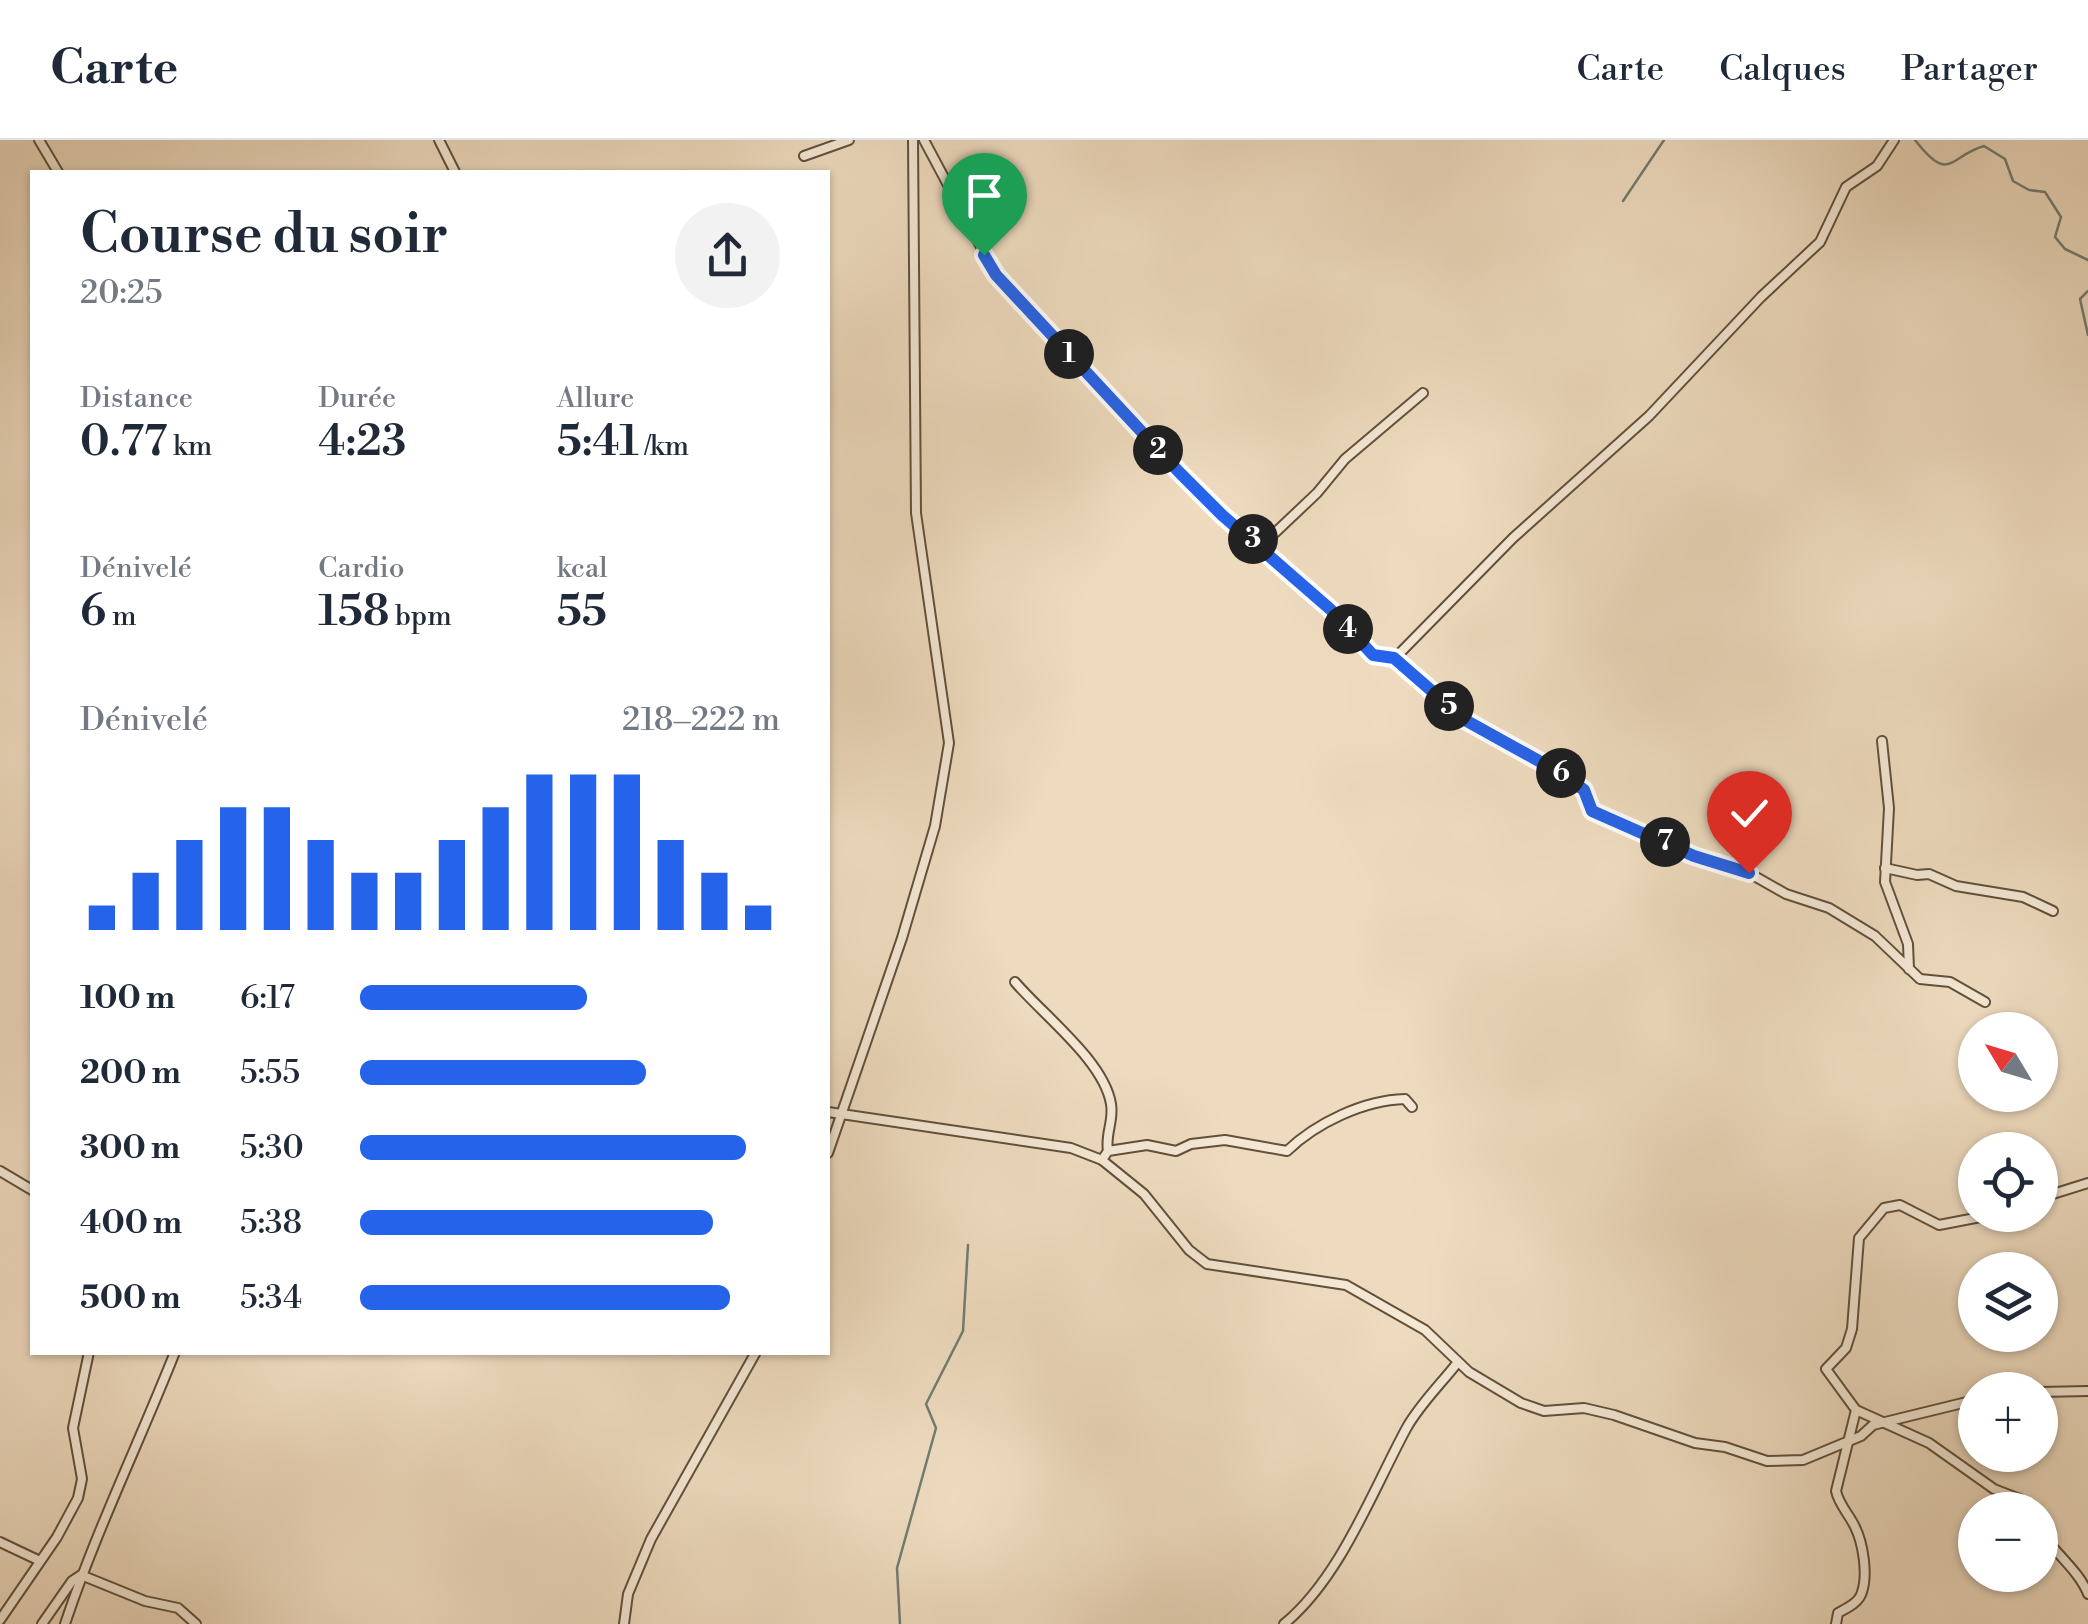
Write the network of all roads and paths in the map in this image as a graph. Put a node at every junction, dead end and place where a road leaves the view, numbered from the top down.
1 (38, 140) edge
2 (438, 140) edge
3 (849, 140) edge
4 (913, 140) edge
5 (924, 140) edge
6 (1894, 140) edge
7 (804, 156) dead end
8 (57, 170) edge
9 (455, 170) edge
10 (1423, 393) dead end
11 (1261, 546) junction
12 (1394, 658) junction
13 (1882, 742) dead end
14 (1885, 868) junction
15 (2054, 911) dead end
16 (1909, 969) junction
17 (1014, 982) dead end
18 (1985, 1002) dead end
19 (1412, 1107) dead end
20 (830, 1113) edge
21 (838, 1115) junction
22 (830, 1145) edge
23 (1105, 1155) junction
24 (0, 1171) edge
25 (2088, 1183) edge
26 (30, 1189) edge
27 (2058, 1192) edge
28 (1958, 1221) edge
29 (88, 1355) edge
30 (174, 1355) edge
31 (754, 1355) edge
32 (1458, 1362) junction
33 (2088, 1391) edge
34 (2058, 1392) edge
35 (1958, 1404) edge
36 (1856, 1410) junction
37 (1880, 1423) junction
38 (1848, 1440) junction
39 (2004, 1492) edge
40 (0, 1542) edge
41 (2058, 1555) edge
42 (40, 1560) junction
43 (81, 1575) junction
44 (2088, 1594) edge
45 (0, 1620) edge
46 (42, 1624) edge
47 (65, 1624) edge
48 (196, 1624) edge
49 (624, 1624) edge
50 (1284, 1624) edge
51 (1836, 1624) edge

1 - 8 street
2 - 9 street
3 - 7 street
4 - 21 street
5 - 11 street
6 - 12 street
10 - 11 street
11 - 12 street
12 - 16 street
13 - 14 street
14 - 15 street
14 - 16 street
16 - 18 street
17 - 23 street
19 - 23 street
20 - 21 street
21 - 22 street
21 - 23 street
23 - 32 street
24 - 26 street
25 - 27 street
28 - 36 street
29 - 42 street
30 - 43 street
31 - 49 street
32 - 38 street
32 - 50 street
33 - 34 street
35 - 37 street
36 - 37 street
36 - 38 street
37 - 38 street
37 - 39 street
38 - 51 street
40 - 42 street
41 - 44 street
42 - 45 street
43 - 46 street
43 - 47 street
43 - 48 street

